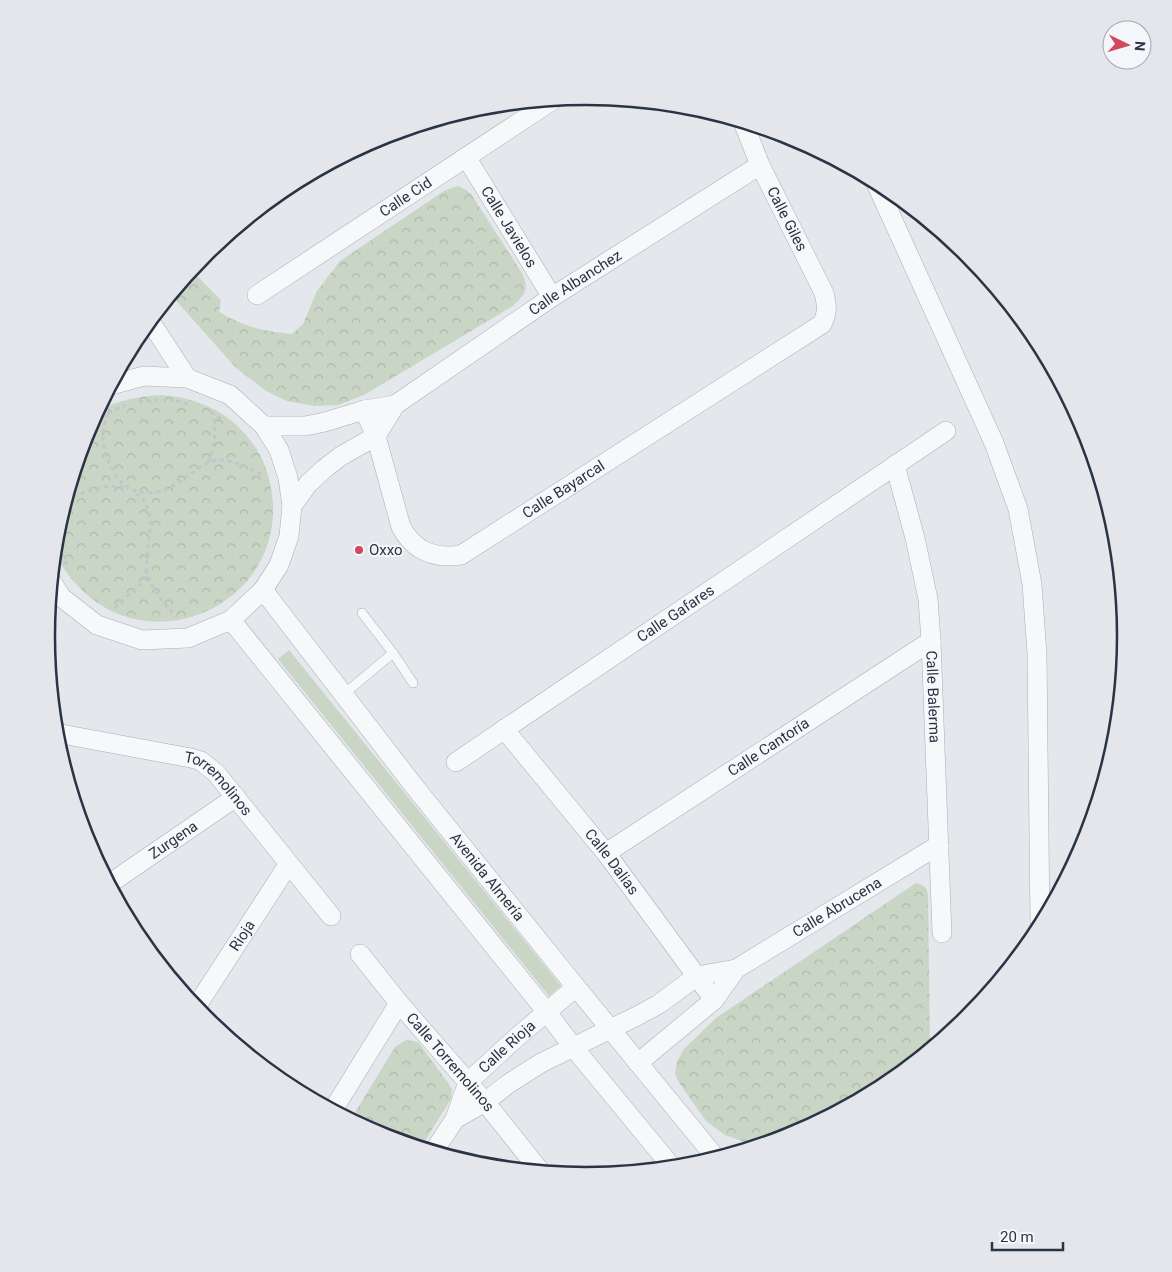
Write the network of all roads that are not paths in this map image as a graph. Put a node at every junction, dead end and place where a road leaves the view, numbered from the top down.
1 (542, 107) edge
2 (746, 130) edge
3 (466, 157) junction
4 (760, 165) junction
5 (881, 194) edge
6 (257, 295) dead end
7 (552, 297) junction
8 (826, 316) joint
9 (154, 327) edge
10 (187, 378) junction
11 (119, 383) edge
12 (395, 405) junction
13 (364, 410) junction
14 (264, 426) junction
15 (946, 431) dead end
16 (376, 436) junction
17 (895, 465) junction
18 (292, 506) junction
19 (263, 590) junction
20 (57, 596) edge
21 (362, 613) dead end
22 (231, 620) junction
23 (932, 642) junction
24 (393, 653) junction
25 (413, 683) dead end
26 (344, 694) junction
27 (504, 729) junction
28 (64, 735) edge
29 (456, 762) dead end
30 (236, 797) junction
31 (939, 845) junction
32 (606, 853) junction
33 (288, 864) junction
34 (115, 880) edge
35 (1040, 912) edge
36 (332, 916) dead end
37 (942, 933) dead end
38 (360, 954) dead end
39 (736, 969) junction
40 (697, 976) junction
41 (576, 987) junction
42 (200, 1000) edge
43 (714, 1000) junction
44 (399, 1004) junction
45 (546, 1011) junction
46 (611, 1028) junction
47 (573, 1047) junction
48 (638, 1063) junction
49 (468, 1082) junction
50 (485, 1102) junction
51 (336, 1104) edge
52 (455, 1119) junction
53 (438, 1146) edge
54 (711, 1152) edge
55 (667, 1160) edge
56 (534, 1164) edge

1 - 3 street, Calle Cid
2 - 4 street, Calle Giles
3 - 6 street, Calle Cid
3 - 7 street, Calle Javielos
4 - 7 street, Calle Albanchez
4 - 8 street, Calle Giles
5 - 35 street
7 - 12 street, Calle Albanchez
8 - 16 street, Calle Bayarcal
9 - 10 street
10 - 11 street
10 - 14 street
12 - 13 street, Calle Albanchez
12 - 16 street, Calle Albanchez
13 - 14 street, Calle Albanchez
13 - 16 street, Calle Bayarcal
14 - 18 street
15 - 17 street, Calle Gafares
16 - 18 street, Calle Albanchez
17 - 23 street, Calle Balerma
17 - 27 street, Calle Gafares
18 - 19 street
19 - 22 street
19 - 26 street, Avenida Almería
20 - 22 street
21 - 24 lane
22 - 45 street
23 - 31 street, Calle Balerma
23 - 32 street, Calle Cantoría
24 - 25 lane
24 - 26 lane
26 - 41 street, Avenida Almería
27 - 29 street, Calle Gafares
27 - 32 street, Calle Dalias
28 - 30 street, Torremolinos
30 - 33 street, Torremolinos
30 - 34 street, Zurgena
31 - 37 street, Calle Balerma
31 - 39 street, Calle Abrucena
32 - 40 street, Calle Dalias
33 - 36 street, Torremolinos
33 - 42 street, Rioja
38 - 44 street, Calle Torremolinos
39 - 40 street, Calle Abrucena
39 - 43 street, Calle Abrucena
40 - 43 street, Calle Dalias
40 - 46 street, Calle Abrucena
41 - 45 street, Calle Rioja
41 - 46 street, Avenida Almería
43 - 48 street, Calle Abrucena
44 - 49 street, Calle Torremolinos
44 - 51 street
45 - 47 street
45 - 49 street, Calle Rioja
46 - 47 street, Calle Rioja
46 - 48 street, Avenida Almería
47 - 50 street, Calle Rioja
47 - 55 street
48 - 54 street, Avenida Almería
49 - 50 street, Calle Torremolinos
49 - 52 street, Calle Rioja
50 - 52 street, Calle Rioja
50 - 56 street, Calle Torremolinos
52 - 53 street, Calle Rioja

